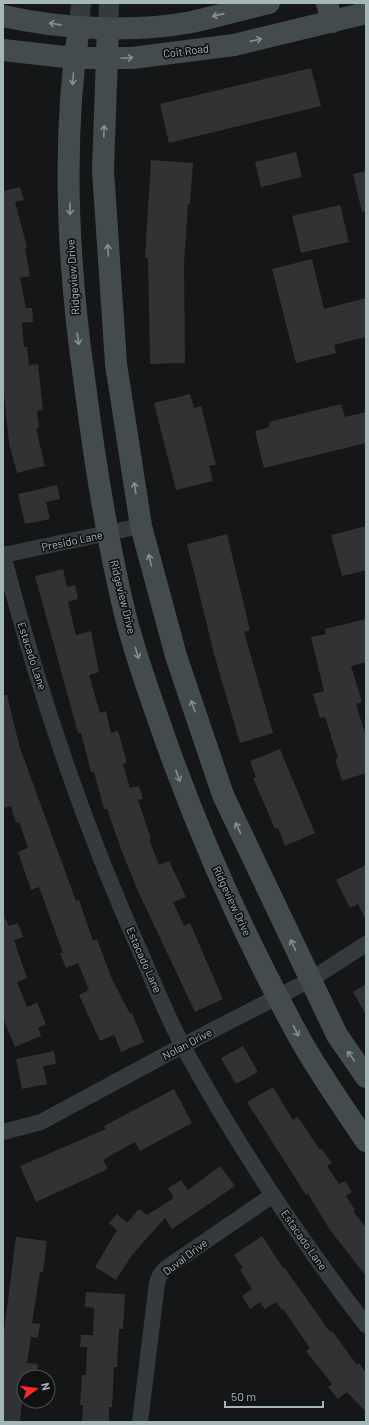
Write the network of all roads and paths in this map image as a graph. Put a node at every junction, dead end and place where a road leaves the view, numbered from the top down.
1 (81, 3) edge
2 (109, 3) edge
3 (269, 3) edge
4 (329, 12) edge
5 (366, 13) edge
6 (3, 16) edge
7 (79, 27) junction
8 (108, 28) junction
9 (3, 50) edge
10 (74, 58) junction
11 (106, 59) junction
12 (142, 526) junction
13 (108, 533) junction
14 (3, 555) edge
15 (366, 944) edge
16 (310, 980) junction
17 (278, 996) junction
18 (182, 1046) junction
19 (366, 1077) edge
20 (3, 1132) edge
21 (366, 1141) edge
22 (273, 1195) junction
23 (366, 1325) edge
24 (140, 1422) edge

1 - 7 street, Ridgeview Drive
2 - 8 street
3 -> 8 main road
4 - 5 main road, Coit Road
11 -> 4 main road, Coit Road
7 -> 6 main road
7 - 8 main road
7 - 10 main road, Ridgeview Drive
8 - 11 main road
9 - 10 main road, Coit Road
10 - 11 main road, Coit Road
10 -> 13 main road, Ridgeview Drive
12 -> 11 main road
12 - 13 street, Presido Lane
16 -> 12 main road
13 - 14 street, Presido Lane
13 -> 17 main road, Ridgeview Drive
14 - 18 street, Estacado Lane
15 - 16 street, Nolan Drive
16 - 17 street, Nolan Drive
19 -> 16 main road
17 - 18 street, Nolan Drive
17 -> 21 main road, Ridgeview Drive
18 - 20 street, Nolan Drive
18 - 22 street, Estacado Lane
22 - 23 street, Estacado Lane
22 - 24 street, Duval Drive

